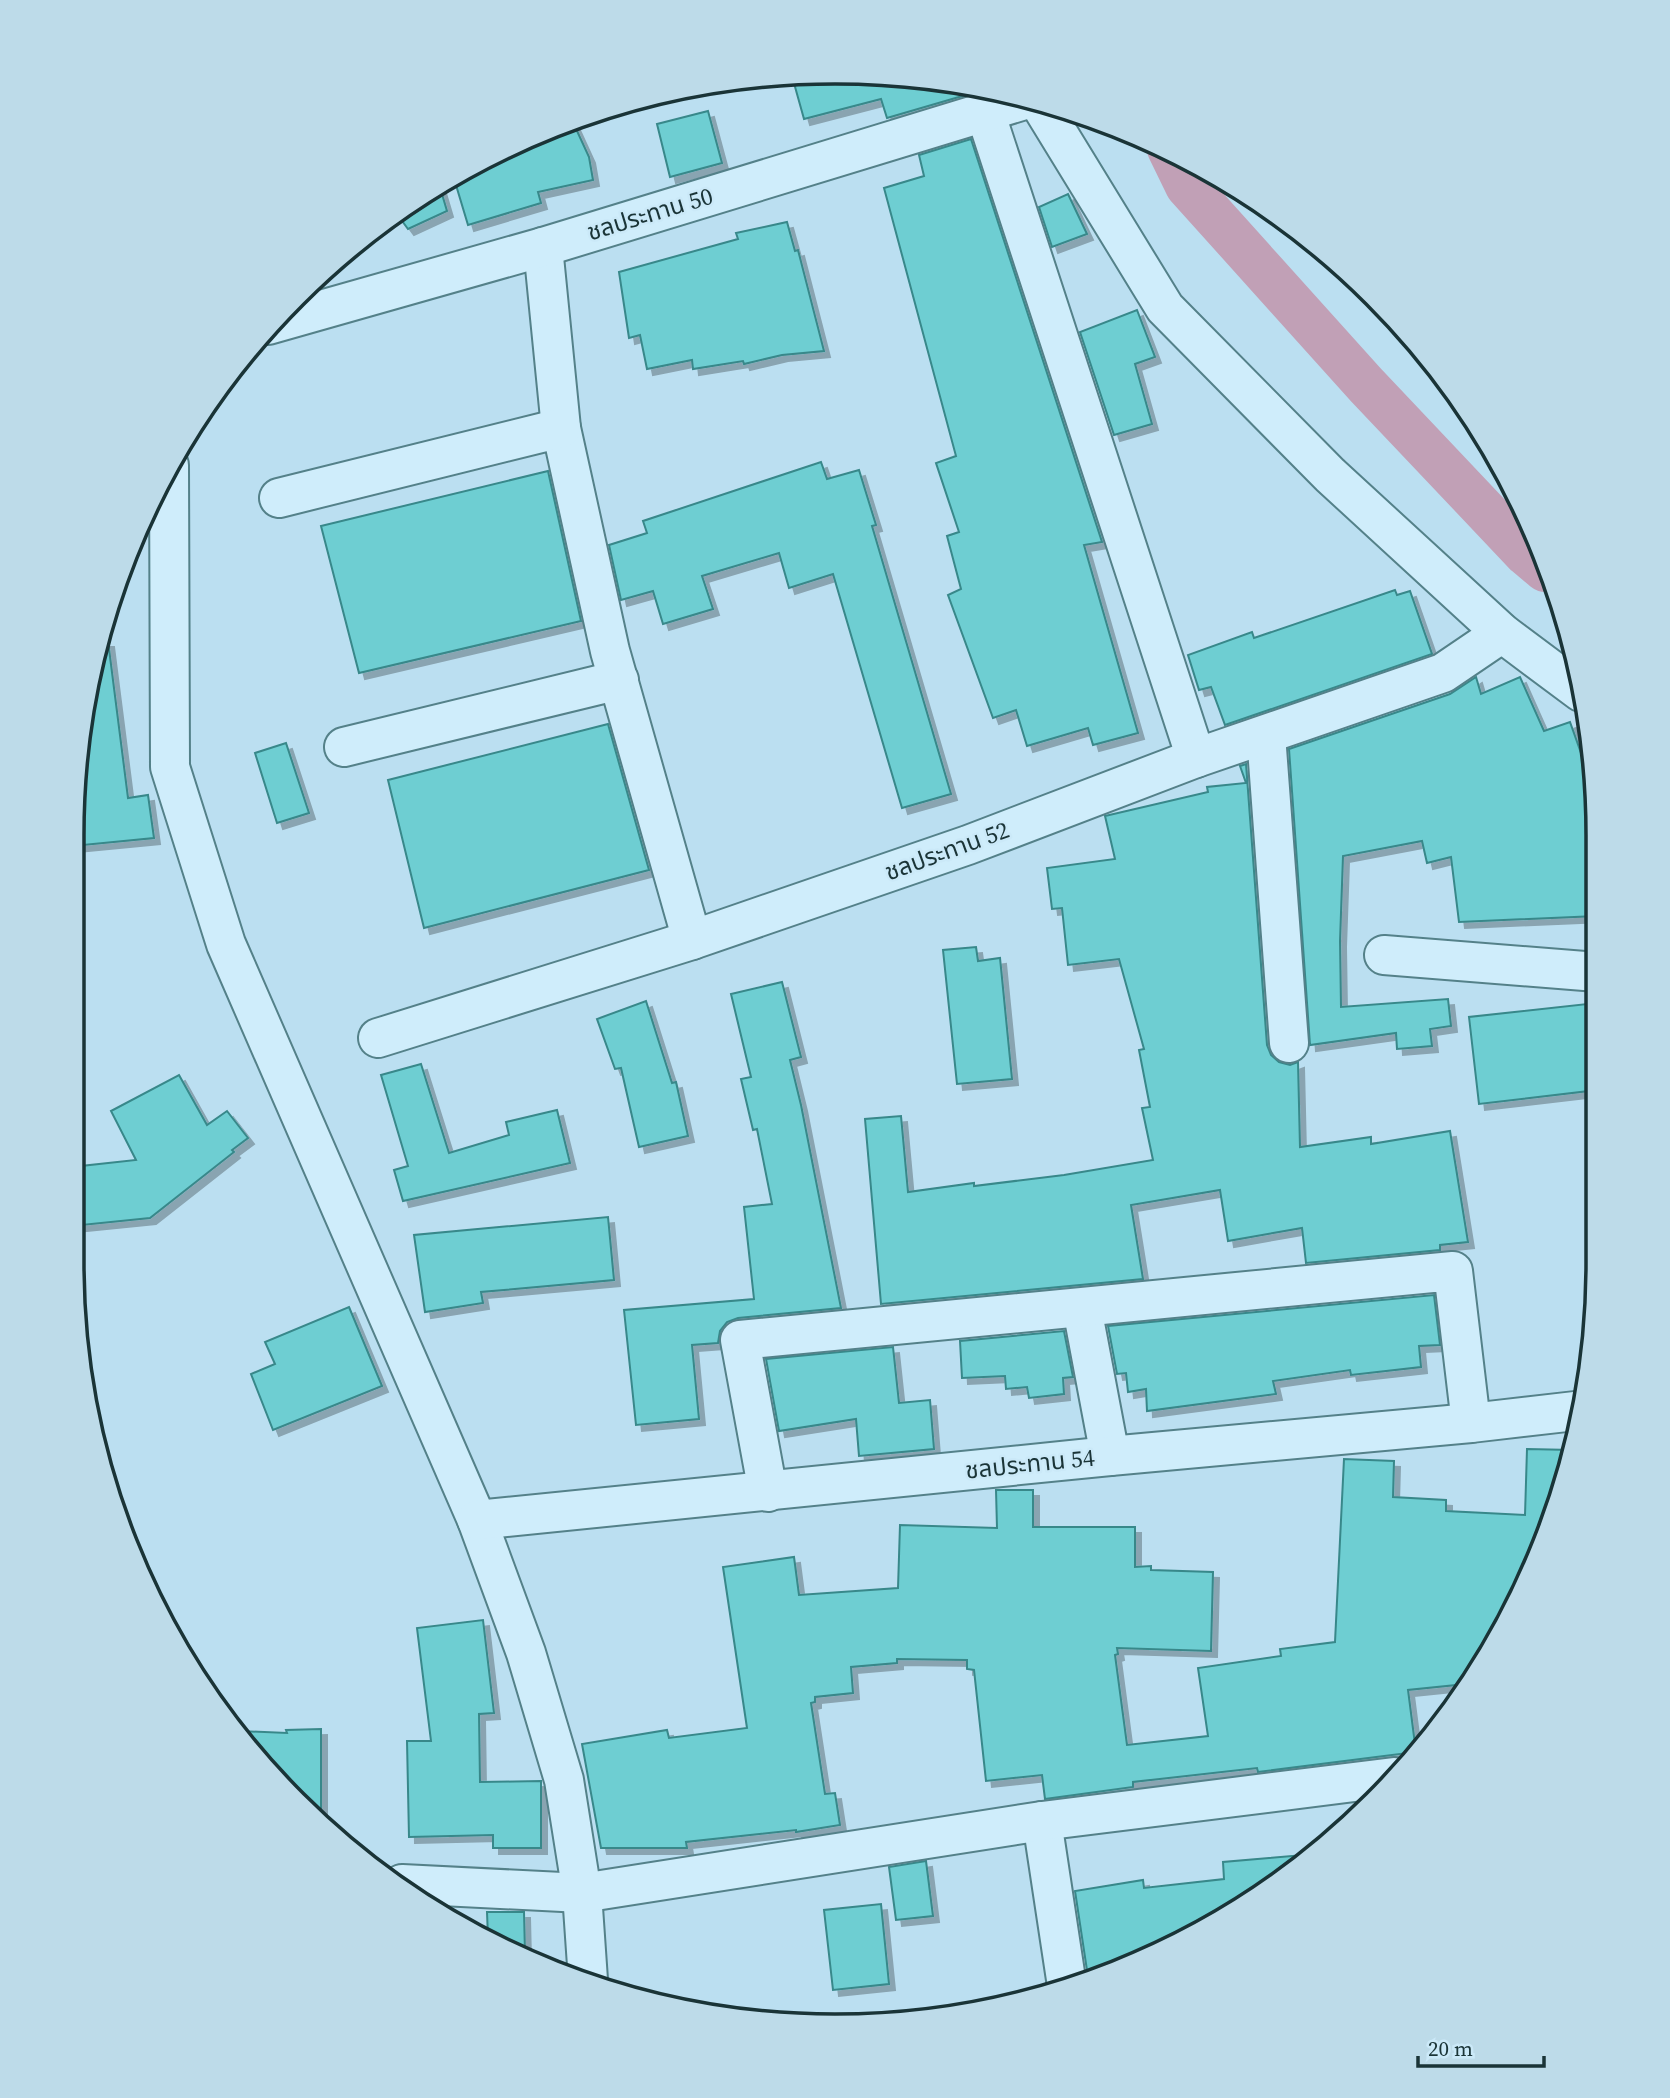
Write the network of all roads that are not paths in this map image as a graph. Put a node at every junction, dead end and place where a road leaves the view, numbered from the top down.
1 (1009, 105) edge
2 (985, 112) junction
3 (1047, 115) edge
4 (543, 247) junction
5 (290, 319) edge
6 (561, 428) junction
7 (169, 488) edge
8 (279, 498) dead end
9 (1502, 633) junction
10 (619, 680) junction
11 (1571, 685) edge
12 (1266, 735) junction
13 (344, 747) dead end
14 (1196, 758) junction
15 (692, 940) junction
16 (1384, 955) dead end
17 (1586, 971) edge
18 (378, 1038) dead end
19 (1289, 1043) dead end
20 (1082, 1308) junction
21 (1572, 1411) edge
22 (1471, 1423) junction
23 (1110, 1456) junction
24 (768, 1492) junction
25 (477, 1520) junction
26 (1380, 1779) edge
27 (1042, 1821) junction
28 (415, 1885) edge
29 (582, 1894) junction
30 (587, 1972) edge
31 (1066, 1977) edge

1 - 2 street, ชลประทาน 50
2 - 4 street, ชลประทาน 50
2 - 14 street
3 - 9 street
4 - 5 street, ชลประทาน 50
4 - 6 street
6 - 8 street
6 - 10 street
7 - 25 street
9 - 11 street
9 - 12 street, ชลประทาน 52
10 - 13 street
10 - 15 street
12 - 14 street, ชลประทาน 52
12 - 19 street
14 - 15 street, ชลประทาน 52
15 - 18 street, ชลประทาน 52
16 - 17 street
20 - 22 street
20 - 23 street
20 - 24 street
21 - 22 street, ชลประทาน 54
22 - 23 street, ชลประทาน 54
23 - 24 street, ชลประทาน 54
24 - 25 street, ชลประทาน 54
25 - 29 street
26 - 27 street
27 - 29 street
27 - 31 street
28 - 29 street
29 - 30 street

